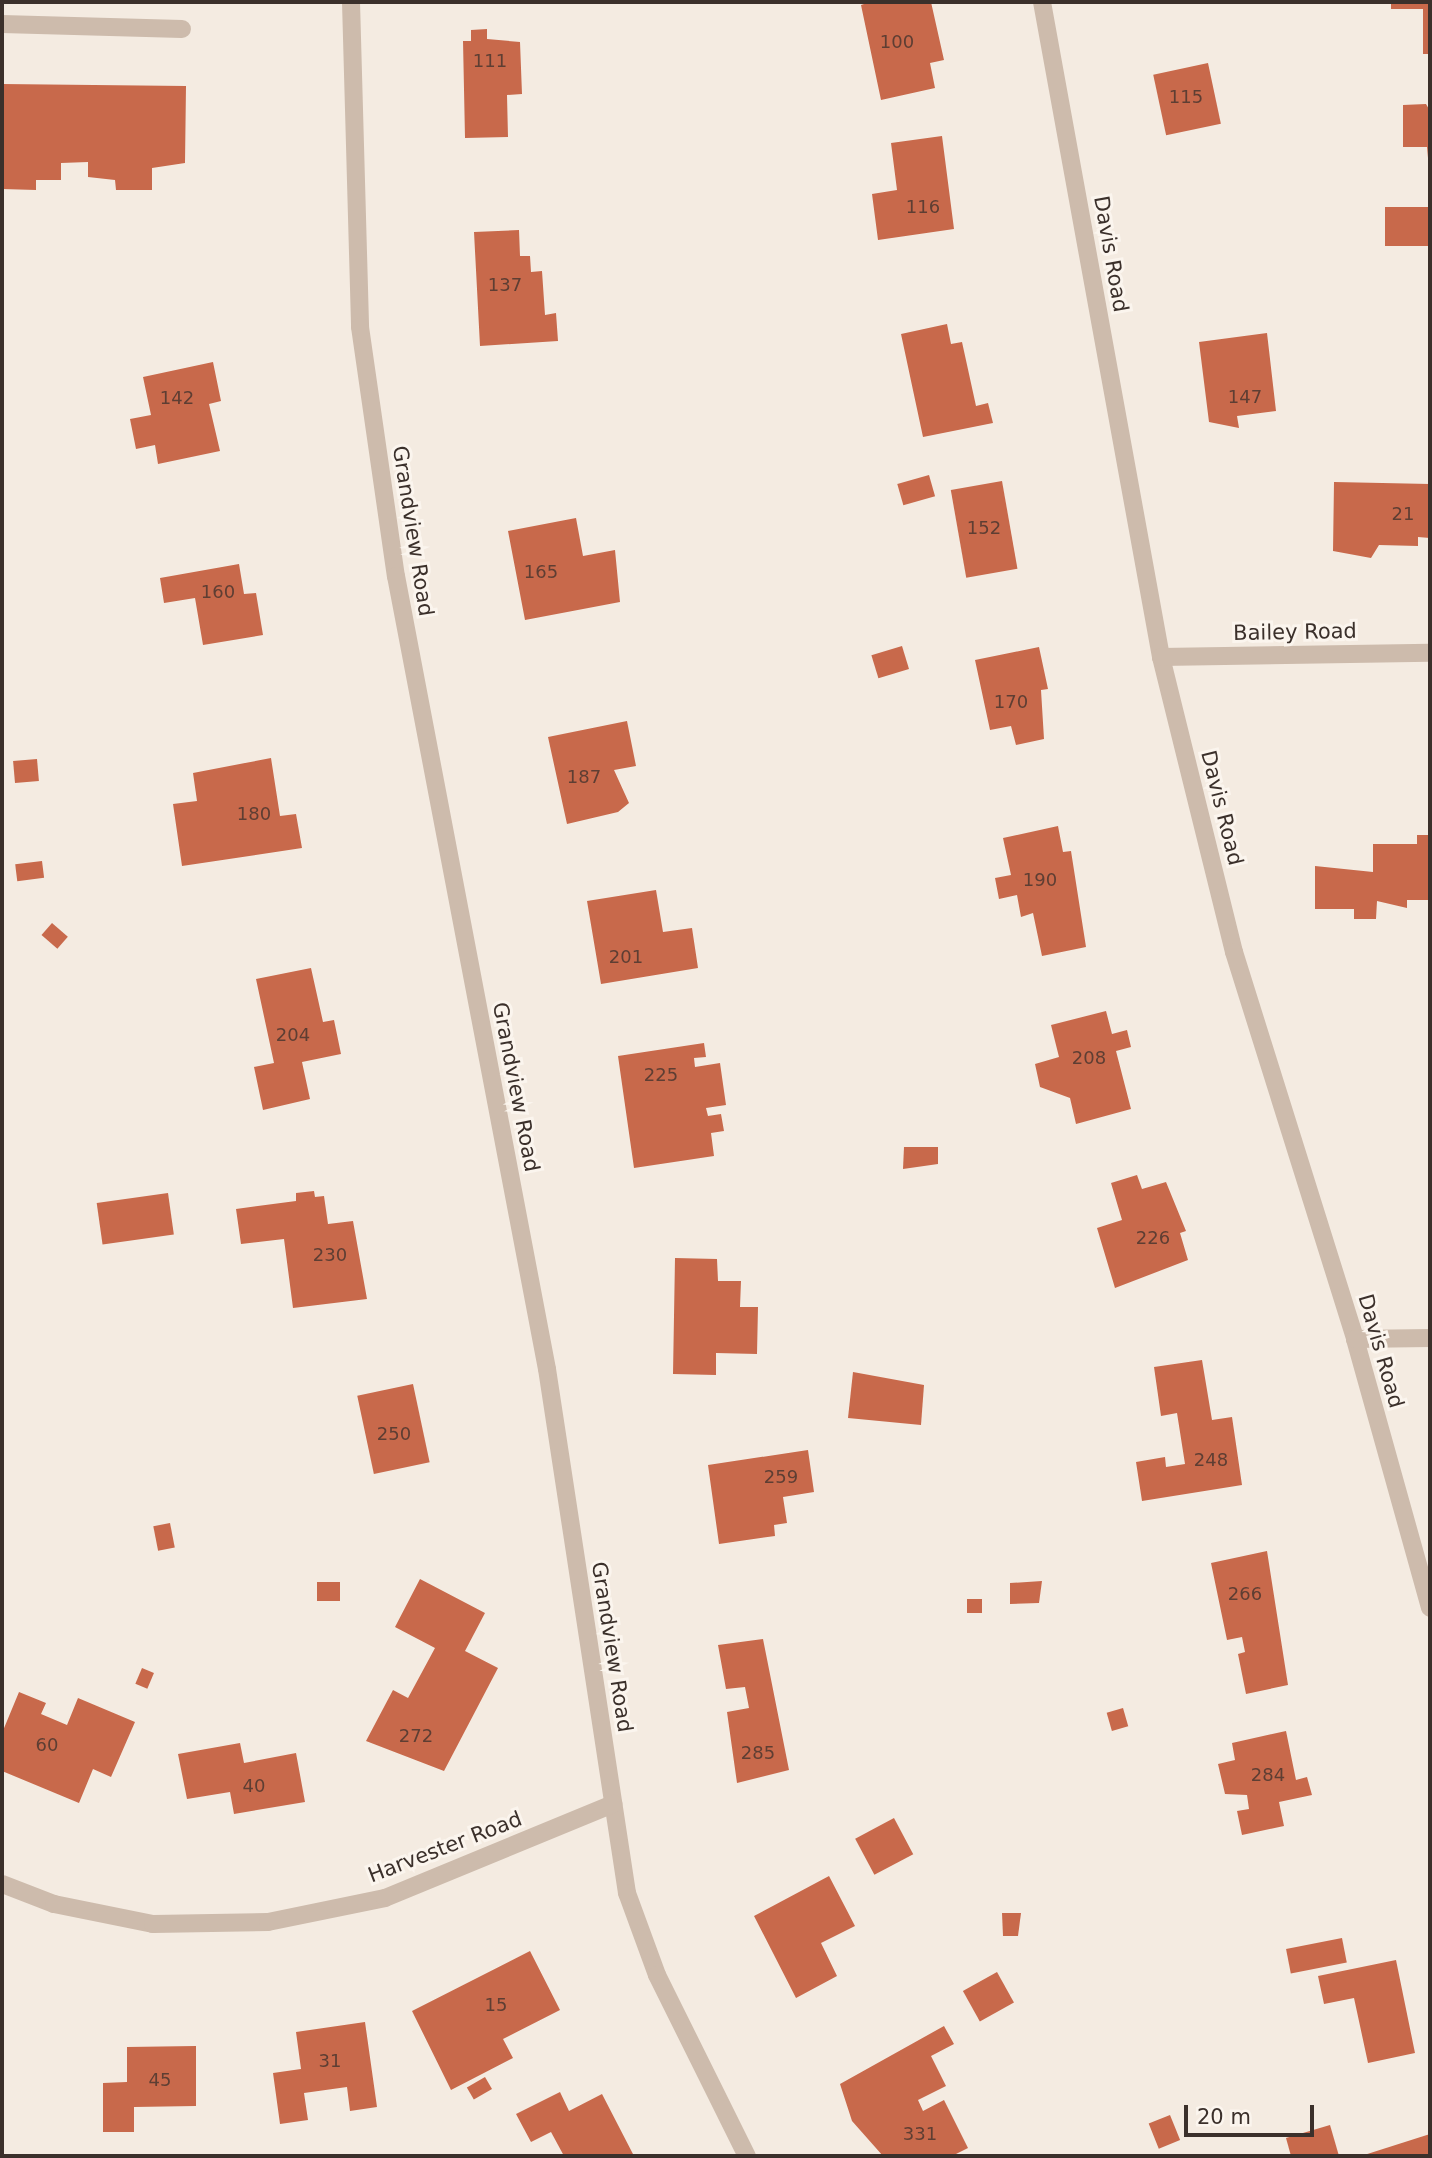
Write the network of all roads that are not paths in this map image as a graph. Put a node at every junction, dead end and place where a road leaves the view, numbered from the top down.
1 (351, 2) edge
2 (1042, 2) edge
3 (2, 24) edge
4 (182, 29) dead end
5 (1430, 653) edge
6 (1161, 657) junction
7 (1430, 1338) edge
8 (1355, 1339) junction
9 (1430, 1608) edge
10 (613, 1804) junction
11 (2, 1884) edge
12 (747, 2156) edge

1 - 10 street, Grandview Road
2 - 6 street, Davis Road
3 - 4 street
5 - 6 street, Bailey Road
6 - 8 street, Davis Road
7 - 8 street
8 - 9 street, Davis Road
10 - 11 street, Harvester Road
10 - 12 street, Grandview Road

